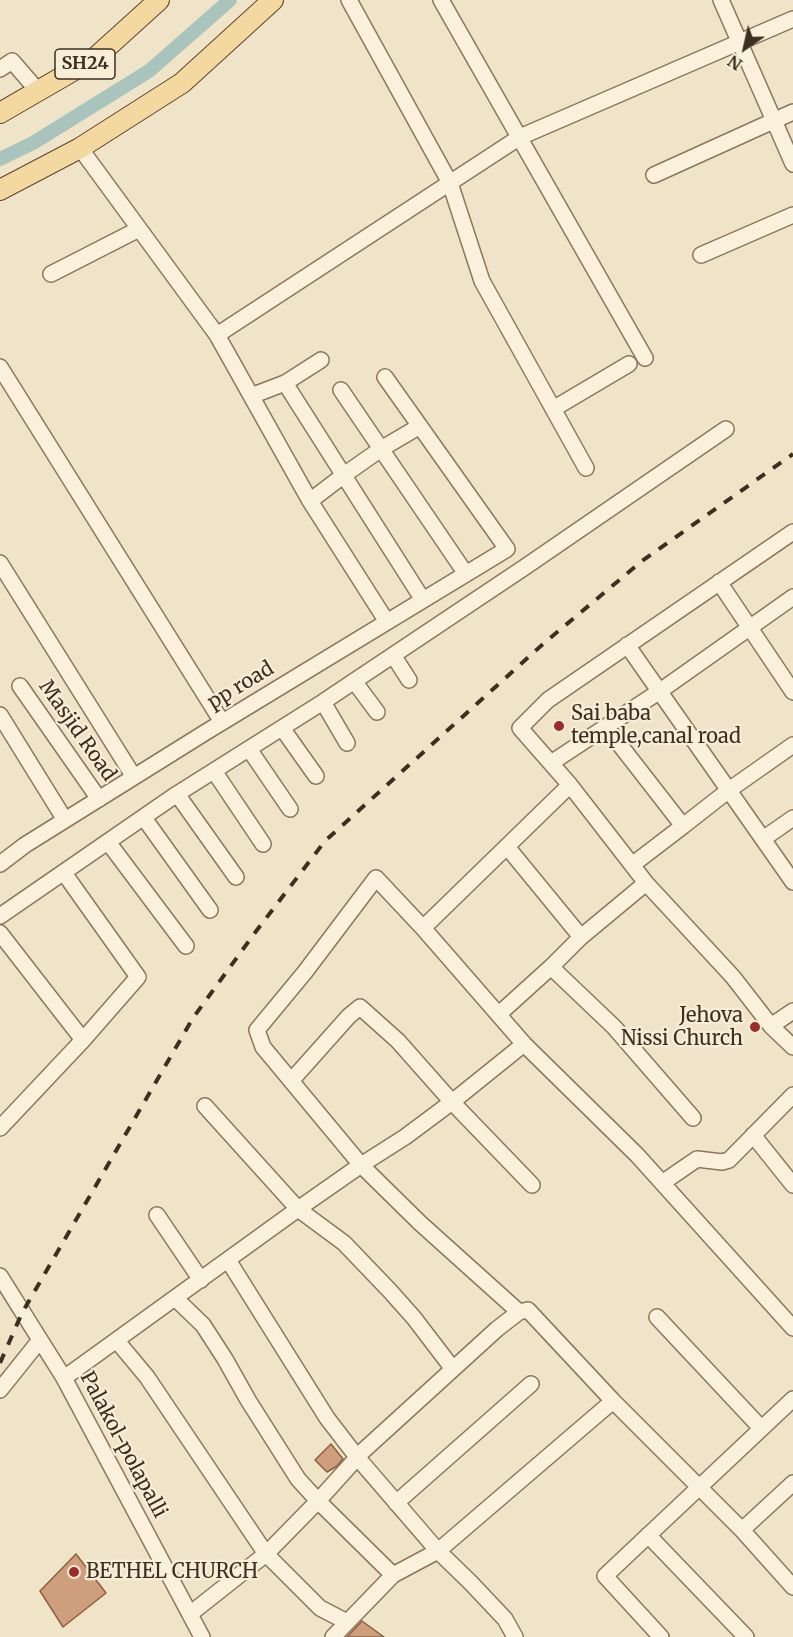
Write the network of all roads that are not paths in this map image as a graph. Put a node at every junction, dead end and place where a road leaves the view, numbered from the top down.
1 (159, 0) edge
2 (273, 0) edge
3 (349, 0) edge
4 (441, 0) edge
5 (721, 0) edge
6 (793, 19) edge
7 (739, 43) junction
8 (0, 69) edge
9 (38, 91) junction
10 (793, 112) edge
11 (0, 113) edge
12 (773, 120) junction
13 (520, 137) junction
14 (80, 148) junction
15 (793, 164) edge
16 (654, 175) dead end
17 (450, 183) junction
18 (0, 190) edge
19 (793, 215) edge
20 (139, 229) junction
21 (701, 255) dead end
22 (51, 274) dead end
23 (217, 335) junction
24 (645, 358) dead end
25 (321, 360) dead end
26 (629, 364) dead end
27 (0, 367) edge
28 (385, 377) dead end
29 (285, 383) junction
30 (341, 390) dead end
31 (251, 396) junction
32 (553, 409) junction
33 (420, 426) junction
34 (726, 429) dead end
35 (381, 449) junction
36 (586, 468) dead end
37 (344, 475) junction
38 (310, 501) junction
39 (792, 534) edge
40 (2, 569) edge
41 (466, 574) junction
42 (718, 582) junction
43 (793, 597) edge
44 (423, 600) junction
45 (387, 622) junction
46 (750, 629) junction
47 (627, 645) junction
48 (393, 655) junction
49 (409, 680) dead end
50 (354, 681) junction
51 (790, 682) edge
52 (20, 686) dead end
53 (660, 691) junction
54 (323, 702) junction
55 (377, 712) dead end
56 (0, 715) edge
57 (222, 723) junction
58 (606, 727) junction
59 (282, 728) junction
60 (346, 743) dead end
61 (793, 745) edge
62 (249, 749) junction
63 (551, 763) junction
64 (214, 771) junction
65 (316, 776) dead end
66 (134, 777) junction
67 (570, 785) junction
68 (729, 790) junction
69 (177, 794) junction
70 (99, 799) junction
71 (290, 809) dead end
72 (144, 818) junction
73 (793, 818) edge
74 (65, 820) junction
75 (683, 826) junction
76 (763, 839) junction
77 (108, 842) junction
78 (263, 844) dead end
79 (508, 848) junction
80 (0, 864) edge
81 (632, 865) junction
82 (64, 873) junction
83 (236, 878) dead end
84 (793, 882) edge
85 (646, 883) junction
86 (210, 910) dead end
87 (0, 916) edge
88 (423, 928) junction
89 (0, 933) edge
90 (581, 937) junction
91 (186, 946) dead end
92 (551, 967) junction
93 (793, 1011) edge
94 (499, 1014) junction
95 (771, 1026) junction
96 (83, 1040) junction
97 (524, 1044) junction
98 (793, 1047) edge
99 (291, 1081) junction
100 (793, 1095) edge
101 (452, 1102) junction
102 (205, 1106) dead end
103 (693, 1118) dead end
104 (0, 1128) edge
105 (753, 1135) junction
106 (361, 1165) junction
107 (662, 1183) junction
108 (532, 1185) dead end
109 (793, 1185) edge
110 (298, 1209) junction
111 (157, 1215) dead end
112 (228, 1260) junction
113 (201, 1280) junction
114 (3, 1286) edge
115 (175, 1298) junction
116 (519, 1312) junction
117 (657, 1317) dead end
118 (793, 1328) edge
119 (40, 1340) junction
120 (117, 1341) junction
121 (453, 1369) junction
122 (64, 1378) junction
123 (531, 1384) dead end
124 (0, 1390) edge
125 (793, 1399) edge
126 (613, 1401) junction
127 (761, 1428) junction
128 (357, 1457) junction
129 (793, 1483) edge
130 (698, 1487) junction
131 (318, 1501) junction
132 (396, 1503) junction
133 (742, 1530) junction
134 (648, 1535) junction
135 (438, 1551) junction
136 (266, 1554) junction
137 (393, 1575) junction
138 (793, 1586) edge
139 (190, 1614) junction
140 (347, 1622) junction
141 (202, 1637) edge
142 (333, 1637) edge
143 (515, 1637) edge
144 (661, 1637) edge
145 (746, 1637) edge

1 - 9 main road, SH24
2 - 14 main road
3 - 17 street
4 - 13 street
5 - 7 street
6 - 7 street
7 - 12 street
7 - 13 street
8 - 9 street
9 - 11 main road, SH24
10 - 12 street
12 - 15 street
12 - 16 street
13 - 17 street
13 - 24 street
14 - 18 main road
14 - 20 street
17 - 23 street
17 - 32 street
19 - 21 street
20 - 22 street
20 - 23 street
23 - 31 street
25 - 29 street
26 - 32 street
27 - 57 street
28 - 33 street
29 - 31 street
29 - 37 street
30 - 35 street
31 - 38 street
32 - 36 street
33 - 35 street
33 - 41 street, pp road
34 - 48 street
35 - 37 street
35 - 41 street
37 - 38 street
37 - 44 street
38 - 45 street
39 - 42 street
40 - 66 street
41 - 44 street, pp road
42 - 46 street
42 - 47 street
43 - 46 street
44 - 45 street, pp road
45 - 57 street, pp road
46 - 51 street
46 - 53 street
47 - 53 street
47 - 63 street
48 - 49 street
48 - 50 street
50 - 54 street
50 - 55 street
52 - 70 street, Masjid Road
53 - 58 street
53 - 68 street
54 - 59 street
54 - 60 street
56 - 74 street
57 - 66 street, pp road
58 - 63 street
58 - 75 street
59 - 62 street
59 - 65 street
61 - 68 street
62 - 64 street
62 - 71 street
63 - 67 street
64 - 69 street
64 - 78 street
66 - 70 street, pp road
67 - 79 street
67 - 81 street
68 - 75 street
68 - 76 street
69 - 72 street
69 - 83 street
70 - 74 street, pp road
72 - 77 street
72 - 86 street
73 - 76 street
74 - 80 street, pp road
75 - 81 street
76 - 84 street
77 - 82 street
77 - 91 street
79 - 88 street
79 - 90 street
81 - 85 street
82 - 87 street
82 - 96 street
85 - 90 street
85 - 95 street
88 - 94 street
88 - 99 street
89 - 96 street
90 - 92 street
92 - 94 street
92 - 103 street
93 - 95 street
94 - 97 street
95 - 98 street
96 - 104 street
97 - 101 street
97 - 107 street
99 - 101 street
99 - 106 street
100 - 105 street
101 - 106 street
101 - 108 street
102 - 110 street
105 - 107 street
105 - 109 street
106 - 110 street
106 - 116 street
107 - 118 street
110 - 112 street
110 - 121 street
111 - 113 street
112 - 113 street
112 - 128 street
113 - 115 street
114 - 119 street, Palakol-polapalli
115 - 120 street
115 - 131 street
116 - 121 street
116 - 126 street
117 - 127 street
119 - 122 street, Palakol-polapalli
119 - 124 street
120 - 122 street
120 - 136 street
121 - 128 street
122 - 139 street, Palakol-polapalli
123 - 132 street
125 - 127 street
126 - 130 street
126 - 135 street
127 - 130 street
128 - 131 street
128 - 132 street
129 - 133 street
130 - 133 street
130 - 134 street
131 - 136 street
131 - 137 street
132 - 135 street
133 - 138 street
134 - 144 street
134 - 145 street
135 - 137 street
135 - 143 street
136 - 139 street
136 - 140 street
137 - 140 street
139 - 141 street, Palakol-polapalli
140 - 142 street

